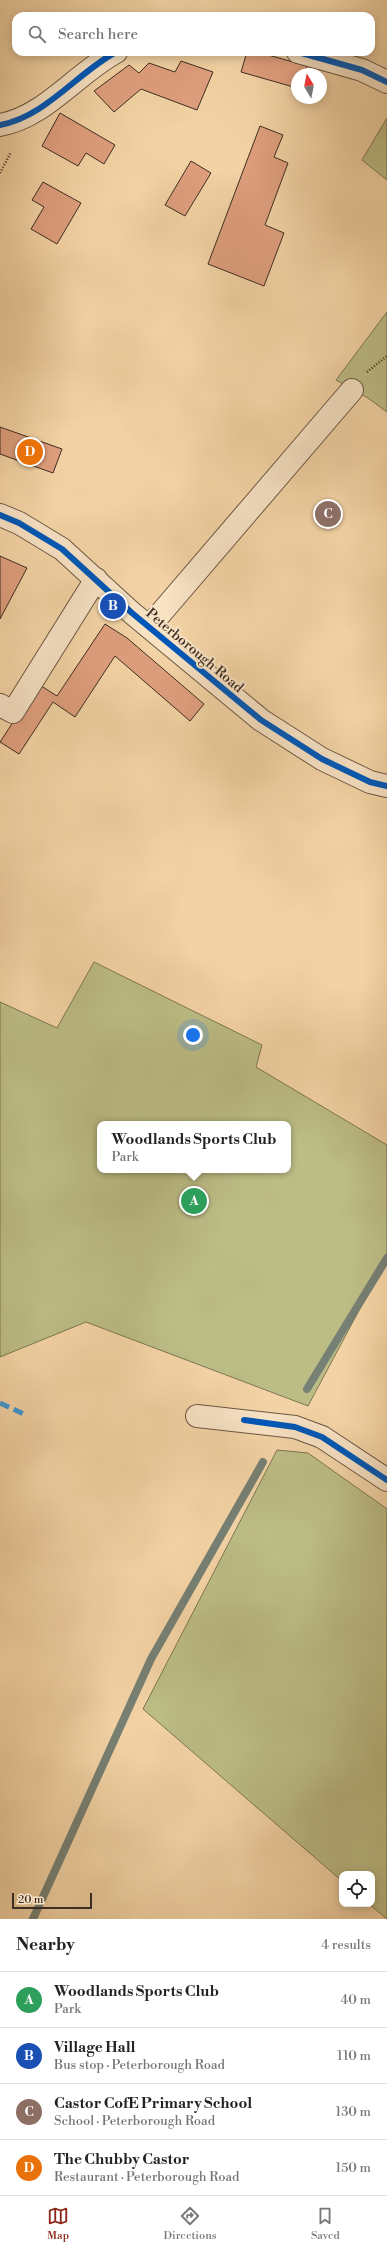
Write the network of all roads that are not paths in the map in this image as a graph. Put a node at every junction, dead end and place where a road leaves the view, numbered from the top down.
1 (109, 56) edge
2 (312, 56) edge
3 (387, 82) edge
4 (0, 126) edge
5 (352, 390) dead end
6 (0, 515) edge
7 (96, 579) junction
8 (149, 627) junction
9 (0, 705) edge
10 (387, 786) edge
11 (197, 1416) dead end
12 (387, 1480) edge

1 - 4 street
2 - 3 street
5 - 8 street
6 - 7 street, Peterborough Road
7 - 8 street, Peterborough Road
7 - 9 street
8 - 10 street, Peterborough Road
11 - 12 street

